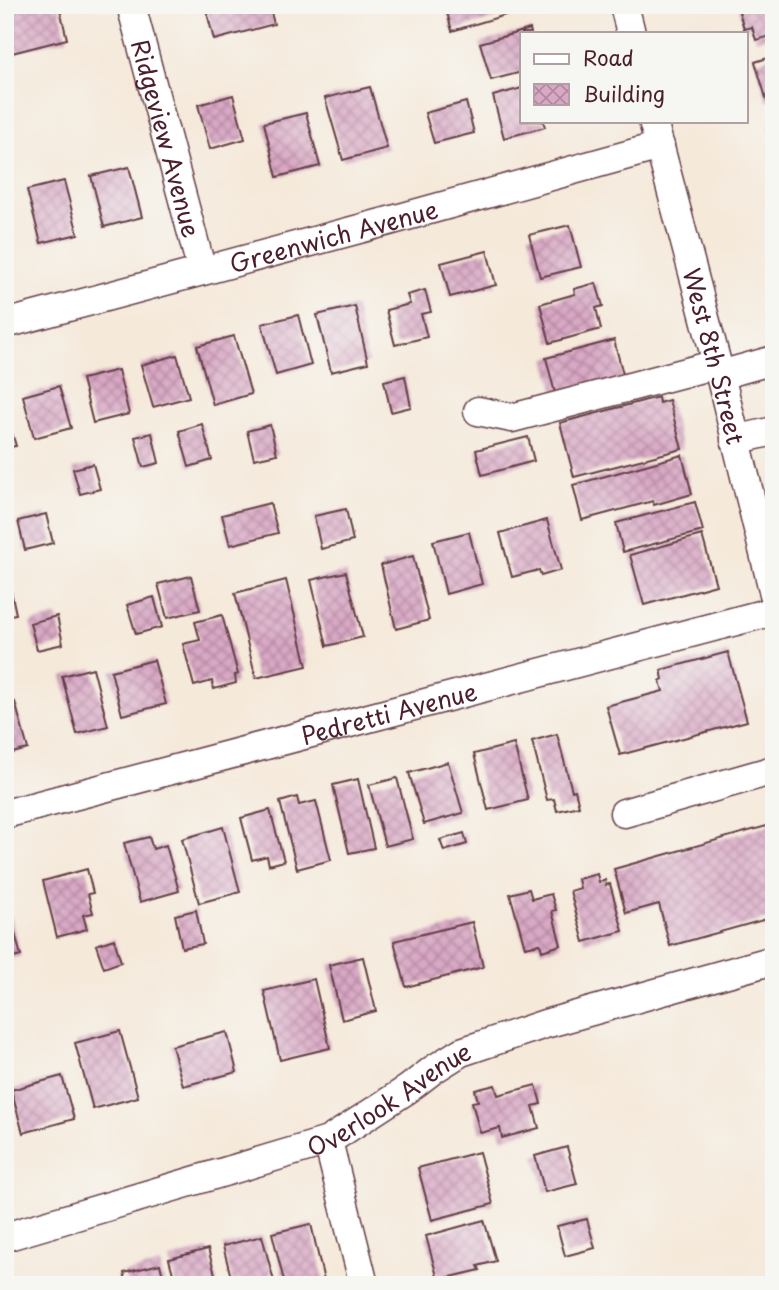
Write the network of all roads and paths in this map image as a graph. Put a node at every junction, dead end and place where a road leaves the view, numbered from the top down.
1 (131, 5) edge
2 (657, 133) edge
3 (202, 271) junction
4 (5, 324) edge
5 (774, 360) edge
6 (718, 369) junction
7 (478, 411) dead end
8 (774, 431) edge
9 (735, 440) junction
10 (766, 530) edge
11 (772, 580) edge
12 (774, 611) edge
13 (774, 770) edge
14 (624, 813) dead end
15 (5, 814) edge
16 (774, 961) edge
17 (328, 1141) junction
18 (5, 1237) edge
19 (364, 1285) edge

1 - 3 street, Ridgeview Avenue
2 - 3 street, Greenwich Avenue
2 - 6 street, West 8th Street
3 - 4 street, Greenwich Avenue
5 - 6 street
6 - 7 street
6 - 9 street, West 8th Street
8 - 9 street
9 - 10 street, West 8th Street
10 - 11 street, West 8th Street
12 - 15 street, Pedretti Avenue
13 - 14 street
16 - 17 street, Overlook Avenue
17 - 18 street, Overlook Avenue
17 - 19 street

